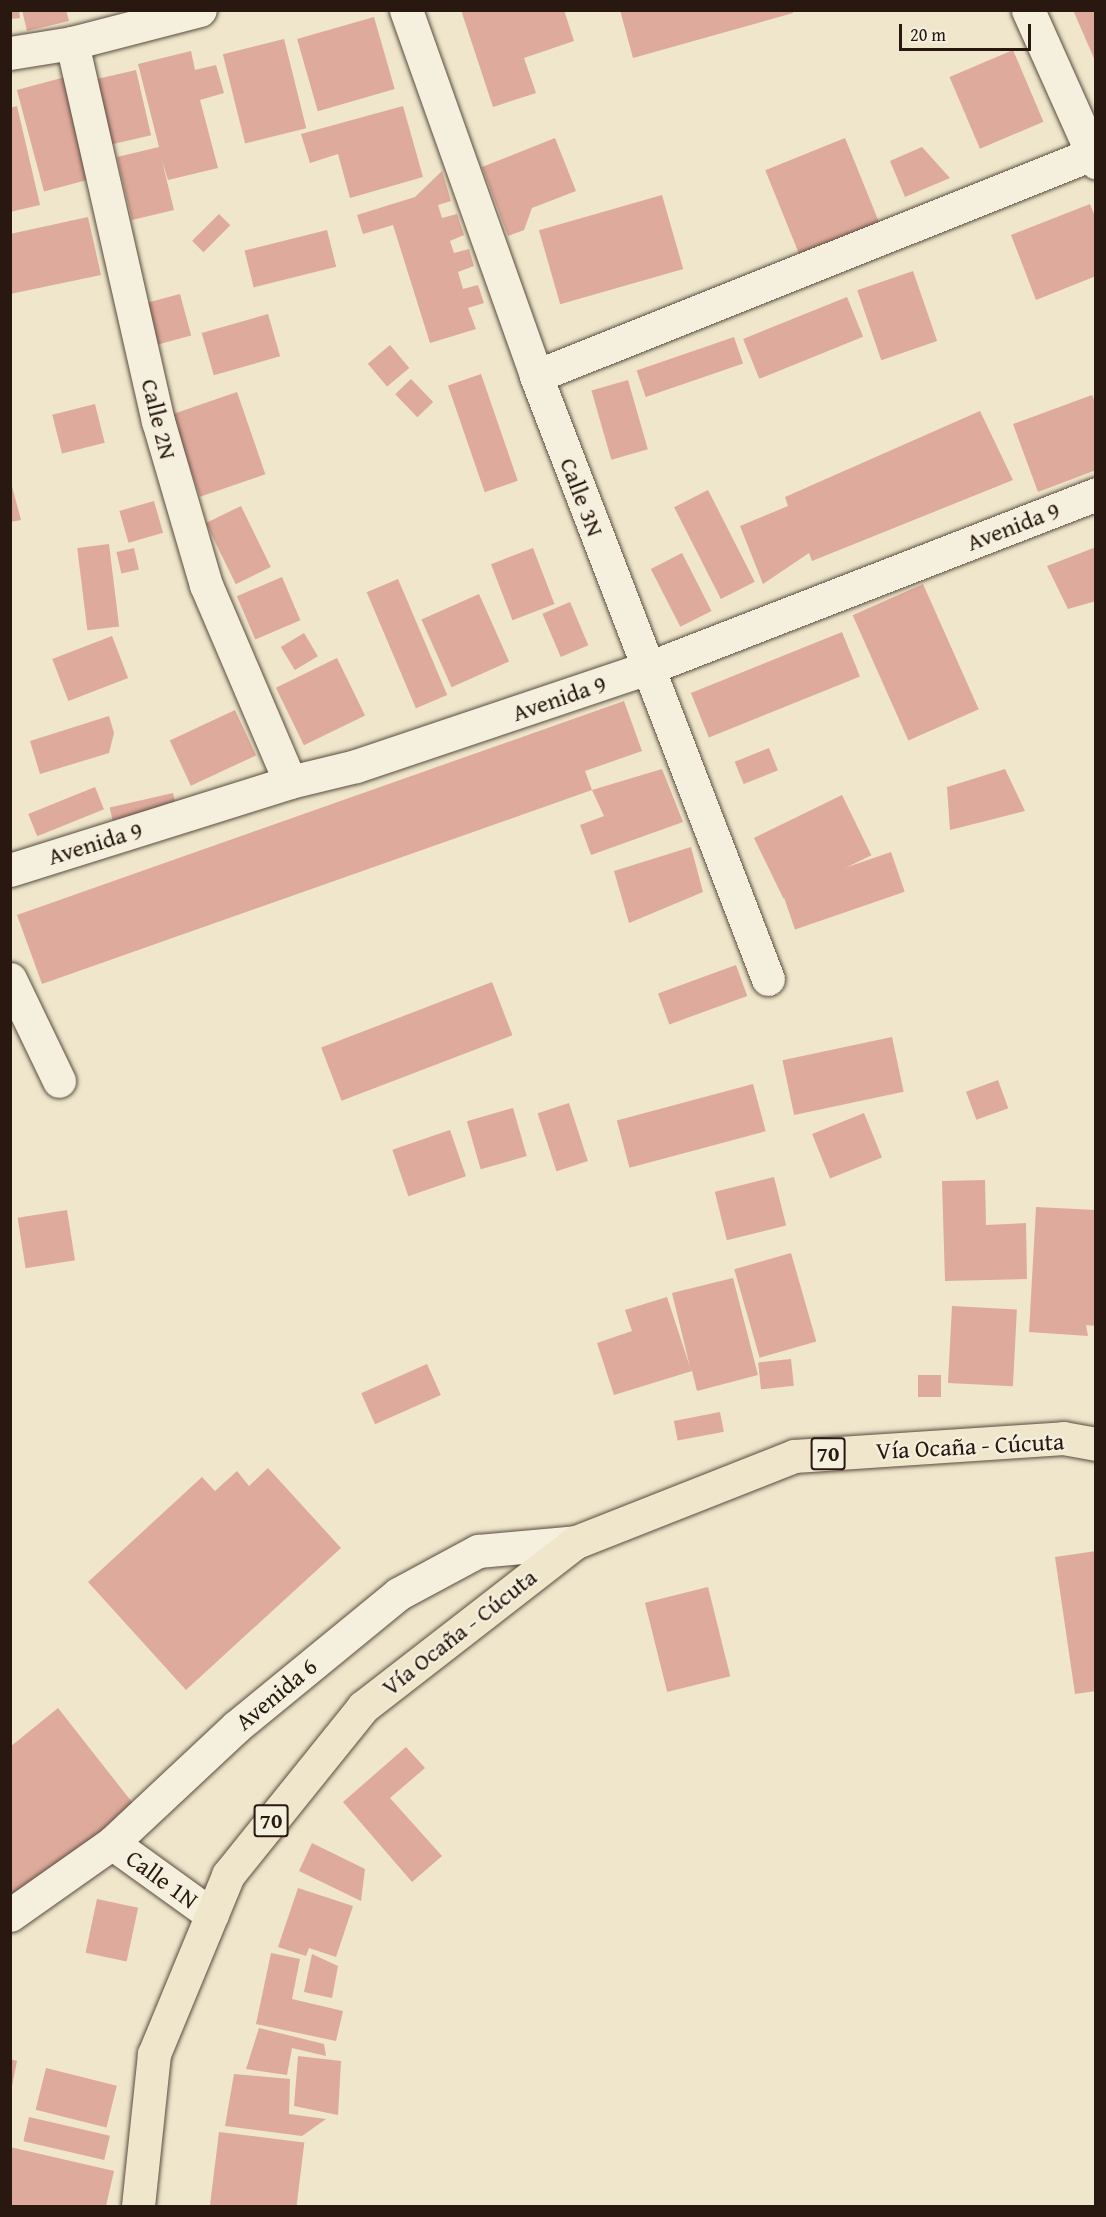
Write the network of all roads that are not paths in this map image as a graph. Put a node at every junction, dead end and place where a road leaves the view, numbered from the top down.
1 (200, 10) edge
2 (406, 10) edge
3 (1028, 10) edge
4 (72, 43) junction
5 (10, 54) edge
6 (1094, 158) edge
7 (536, 376) junction
8 (1095, 494) edge
9 (648, 668) junction
10 (290, 782) junction
11 (10, 870) edge
12 (10, 979) edge
13 (768, 979) dead end
14 (59, 1081) dead end
15 (1095, 1444) edge
16 (576, 1542) junction
17 (112, 1843) junction
18 (212, 1915) junction
19 (10, 1916) edge
20 (138, 2206) edge

1 - 4 street
2 - 7 street, Calle 3N
3 - 6 street
4 - 5 street
4 - 10 street, Calle 2N
6 - 7 street
7 - 9 street, Calle 3N
8 - 9 street, Avenida 9
9 - 10 street, Avenida 9
9 - 13 street, Calle 3N
10 - 11 street, Avenida 9
12 - 14 street
15 - 16 main road, Vía Ocaña - Cúcuta / 70
16 - 17 street, Avenida 6
16 - 18 main road, Vía Ocaña - Cúcuta / 70
17 - 18 street, Calle 1N
17 - 19 street, Avenida 6
18 - 20 main road, Vía Ocaña - Cúcuta / 70

